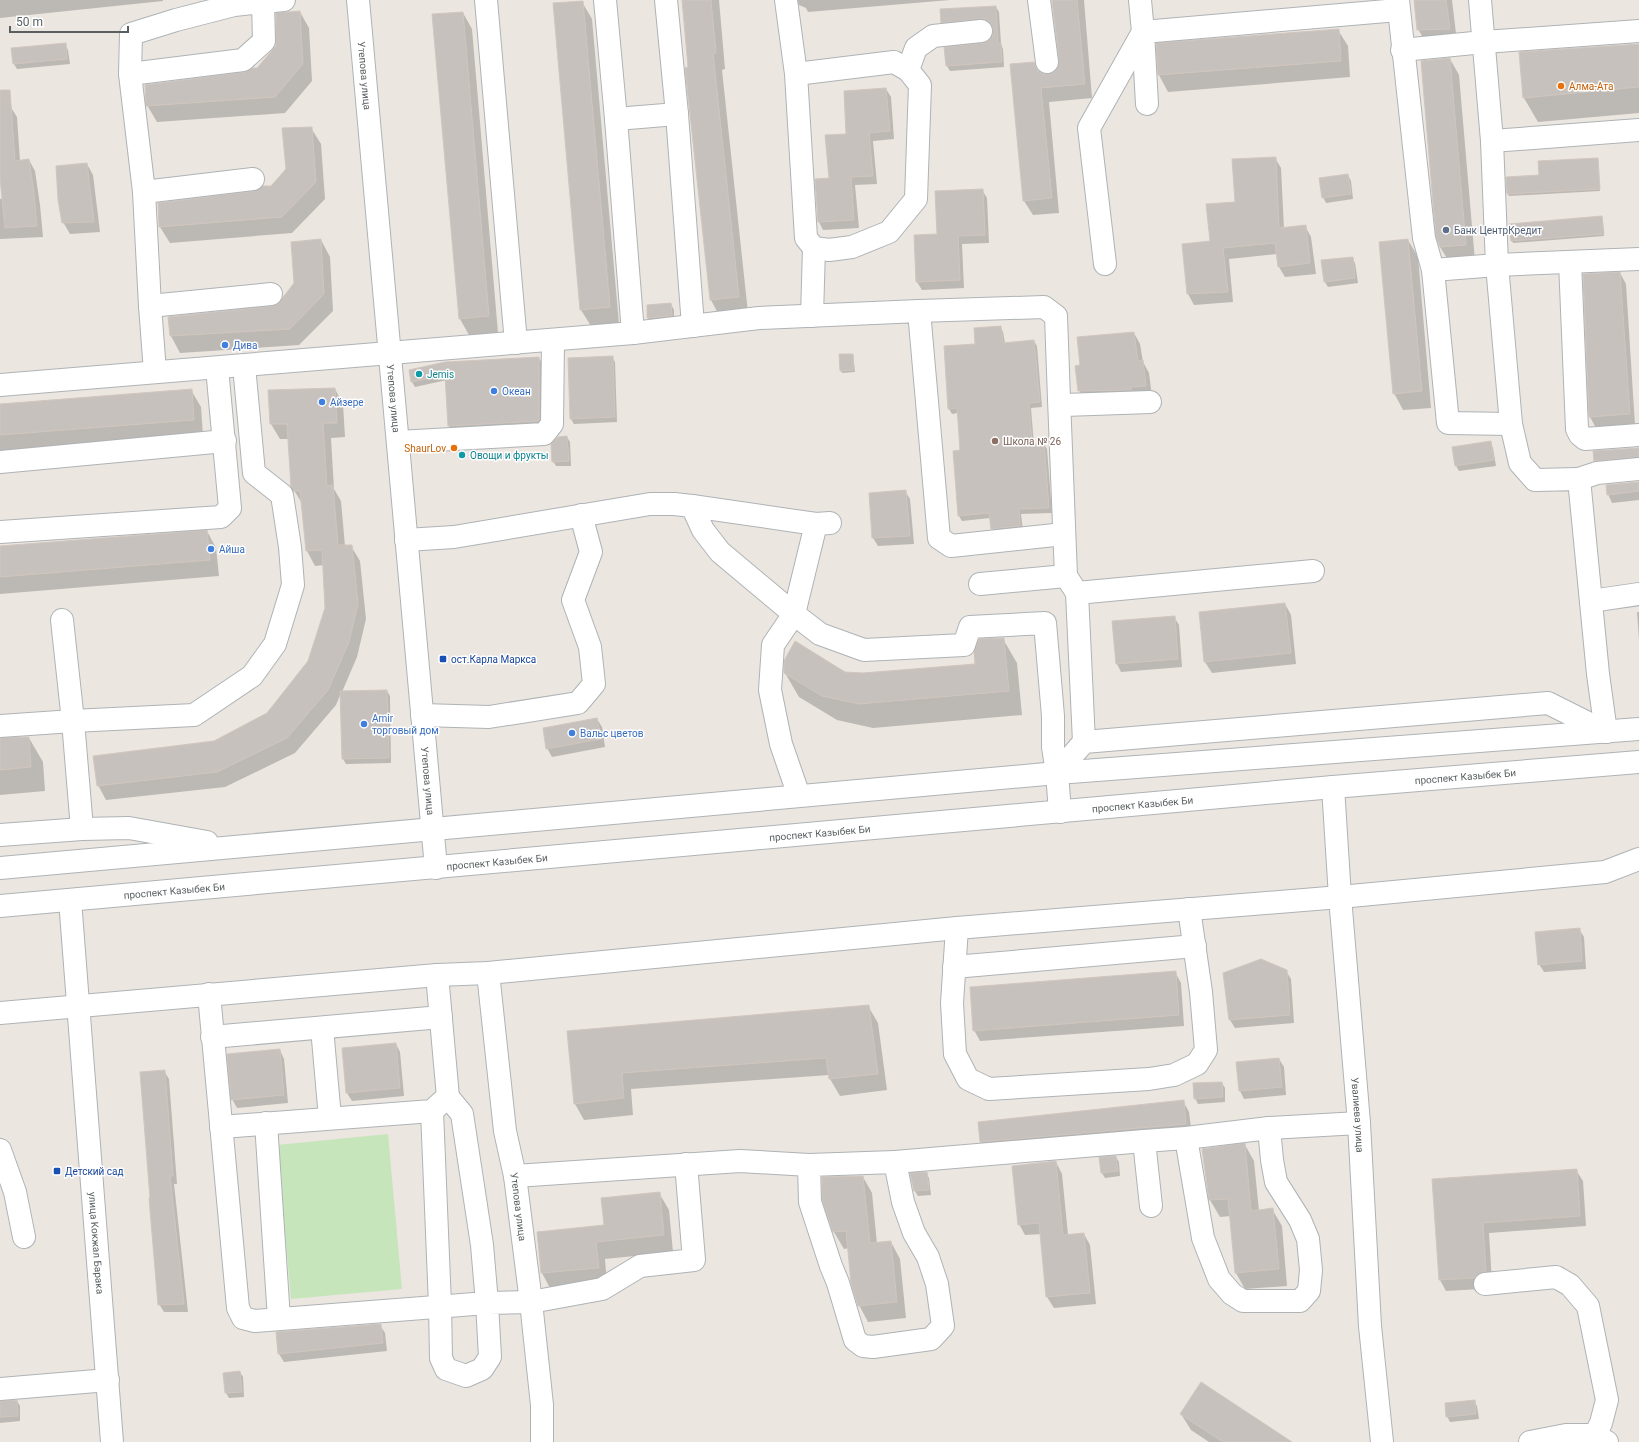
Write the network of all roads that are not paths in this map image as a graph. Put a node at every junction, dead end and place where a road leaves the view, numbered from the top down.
1 (358, 0) edge
2 (486, 0) edge
3 (605, 0) edge
4 (666, 0) edge
5 (786, 0) edge
6 (1039, 0) edge
7 (1140, 0) edge
8 (1480, 0) edge
9 (274, 1) edge
10 (1398, 5) edge
11 (176, 10) edge
12 (981, 31) dead end
13 (1639, 31) edge
14 (1143, 32) junction
15 (1484, 42) junction
16 (1402, 50) junction
17 (1047, 62) dead end
18 (908, 70) junction
19 (130, 74) junction
20 (796, 74) junction
21 (1147, 104) dead end
22 (677, 114) junction
23 (616, 120) junction
24 (1639, 130) edge
25 (1492, 141) junction
26 (253, 179) dead end
27 (144, 192) junction
28 (814, 248) junction
29 (1639, 260) edge
30 (1570, 262) junction
31 (1104, 264) dead end
32 (1497, 265) junction
33 (1433, 270) junction
34 (271, 294) dead end
35 (150, 306) junction
36 (919, 311) junction
37 (812, 316) junction
38 (693, 326) junction
39 (633, 333) junction
40 (553, 340) junction
41 (516, 343) junction
42 (390, 353) junction
43 (244, 366) junction
44 (217, 368) junction
45 (155, 372) junction
46 (0, 385) edge
47 (1059, 399) junction
48 (1150, 402) dead end
49 (1511, 424) junction
50 (1639, 435) edge
51 (225, 442) junction
52 (398, 442) junction
53 (0, 462) edge
54 (1639, 469) edge
55 (1579, 479) junction
56 (692, 506) junction
57 (581, 515) junction
58 (0, 532) edge
59 (1064, 534) junction
60 (406, 540) junction
61 (1313, 572) dead end
62 (980, 584) dead end
63 (1072, 584) junction
64 (1639, 594) edge
65 (1590, 601) junction
66 (794, 614) junction
67 (62, 620) dead end
68 (422, 715) junction
69 (73, 721) junction
70 (0, 726) edge
71 (1639, 729) edge
72 (1606, 732) junction
73 (1084, 742) junction
74 (1639, 762) edge
75 (1058, 773) junction
76 (1333, 787) junction
77 (799, 796) junction
78 (1060, 812) junction
79 (82, 829) junction
80 (432, 829) junction
81 (0, 836) edge
82 (236, 847) junction
83 (1639, 859) edge
84 (0, 868) edge
85 (436, 868) junction
86 (1340, 897) junction
87 (70, 900) junction
88 (0, 906) edge
89 (1190, 909) junction
90 (957, 928) junction
91 (1195, 946) junction
92 (954, 967) junction
93 (488, 973) junction
94 (437, 975) junction
95 (208, 994) junction
96 (77, 1006) junction
97 (0, 1013) edge
98 (441, 1017) junction
99 (322, 1028) junction
100 (212, 1037) junction
101 (440, 1104) junction
102 (330, 1118) junction
103 (266, 1123) junction
104 (1359, 1123) junction
105 (221, 1127) junction
106 (1269, 1128) junction
107 (1186, 1138) junction
108 (1144, 1141) junction
109 (0, 1150) edge
110 (895, 1162) junction
111 (686, 1164) junction
112 (810, 1165) junction
113 (515, 1176) junction
114 (1151, 1206) dead end
115 (10, 1213) edge
116 (24, 1238) dead end
117 (1485, 1284) dead end
118 (531, 1302) junction
119 (487, 1303) junction
120 (440, 1305) junction
121 (279, 1319) junction
122 (108, 1380) junction
123 (0, 1389) edge
124 (1601, 1439) edge
125 (112, 1442) edge
126 (542, 1442) edge
127 (1382, 1442) edge
128 (1530, 1442) edge

1 - 42 street, Утепова улица
2 - 41 street
3 - 23 street
4 - 22 street
5 - 20 street
6 - 17 street
7 - 14 street
8 - 15 street
9 - 11 street
9 - 19 street
10 - 14 street
10 - 16 street
11 - 19 street
12 - 18 street
13 - 15 street
14 - 21 street
14 - 31 street
15 - 16 street
15 - 25 street
16 - 33 street
18 - 20 street
18 - 28 street
19 - 27 street
20 - 28 street
22 - 23 street
22 - 38 street
23 - 39 street
24 - 25 street
25 - 32 street
26 - 27 street
27 - 35 street
28 - 37 street
29 - 30 street
30 - 32 street
30 - 50 street
32 - 33 street
32 - 49 street
33 - 49 street
34 - 35 street
35 - 45 street
36 - 37 street
36 - 47 street
36 - 59 street
37 - 38 street
38 - 39 street
39 - 40 street
40 - 41 street
40 - 52 street
41 - 42 street
42 - 43 street
42 - 52 street, Утепова улица
43 - 44 street
43 - 69 street
44 - 45 street
44 - 51 street
45 - 46 street
47 - 48 street
47 - 59 street
49 - 55 street
51 - 53 street
51 - 58 street
52 - 60 street, Утепова улица
54 - 55 street
55 - 65 street
56 - 57 street
56 - 66 street
56 - 66 street
57 - 60 street
57 - 68 street
59 - 63 street
60 - 68 street, Утепова улица
61 - 63 street
62 - 63 street
63 - 73 street
64 - 65 street
65 - 72 street
66 - 75 street
66 - 77 street
67 - 69 street
68 - 80 street, Утепова улица
69 - 70 street
69 - 79 street
71 - 72 street
72 - 73 street
72 - 75 street
73 - 75 street
74 - 76 street, проспект Казыбек Би
75 - 77 street
75 - 78 street
76 - 78 street, проспект Казыбек Би
76 - 86 street, Увалиева улица
77 - 80 street
78 - 85 street, проспект Казыбек Би
79 - 81 street
79 - 82 street
80 - 82 street
80 - 85 street, Утепова улица
82 - 84 street
83 - 86 street
85 - 87 street, проспект Казыбек Би
86 - 89 street
86 - 104 street, Увалиева улица
87 - 88 street, проспект Казыбек Би
87 - 96 street, улица Кокжал Барака
89 - 90 street
89 - 91 street
90 - 92 street
90 - 93 street
91 - 92 street
91 - 92 street
93 - 94 street
93 - 113 street, Утепова улица
94 - 95 street
94 - 98 street
95 - 96 street
95 - 100 street
96 - 97 street
96 - 122 street, улица Кокжал Барака
98 - 99 street
98 - 101 street
99 - 100 street
99 - 102 street
100 - 105 street
101 - 102 street
101 - 119 street
101 - 120 street
102 - 103 street
103 - 105 street
103 - 121 street
104 - 106 street
104 - 127 street, Увалиева улица
105 - 121 street
106 - 107 street
106 - 107 street
107 - 108 street
108 - 110 street
108 - 114 street
109 - 115 street
110 - 112 street
110 - 112 street
111 - 112 street
111 - 113 street
111 - 118 street
113 - 118 street, Утепова улица
115 - 116 street
117 - 124 street
118 - 119 street
118 - 126 street, Утепова улица
119 - 120 street
119 - 120 street
120 - 121 street
122 - 123 street
122 - 125 street, улица Кокжал Барака
124 - 128 street

